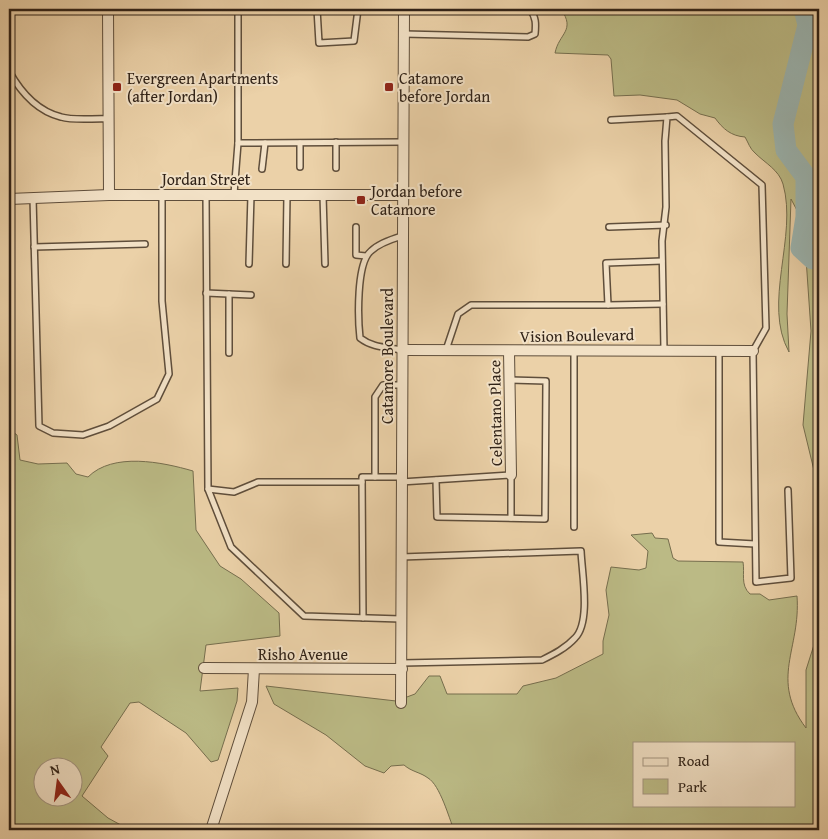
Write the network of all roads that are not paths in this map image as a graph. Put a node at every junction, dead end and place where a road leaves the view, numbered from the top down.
1 (108, 9) edge
2 (238, 9) edge
3 (318, 9) edge
4 (358, 9) edge
5 (404, 9) edge
6 (530, 9) edge
7 (404, 34) junction
8 (9, 71) edge
9 (667, 117) junction
10 (109, 119) junction
11 (611, 120) dead end
12 (300, 142) junction
13 (336, 142) junction
14 (403, 142) junction
15 (238, 143) junction
16 (264, 143) junction
17 (300, 167) dead end
18 (336, 168) dead end
19 (262, 169) dead end
20 (162, 194) junction
21 (206, 194) junction
22 (234, 194) junction
23 (251, 194) junction
24 (109, 195) junction
25 (287, 195) junction
26 (323, 195) junction
27 (402, 195) junction
28 (33, 198) junction
29 (9, 200) edge
30 (666, 225) junction
31 (356, 226) dead end
32 (609, 227) dead end
33 (402, 236) junction
34 (145, 244) dead end
35 (34, 247) junction
36 (366, 256) junction
37 (662, 261) junction
38 (249, 264) dead end
39 (286, 264) dead end
40 (325, 264) dead end
41 (206, 293) junction
42 (229, 294) junction
43 (251, 295) dead end
44 (663, 304) junction
45 (608, 305) junction
46 (574, 349) junction
47 (402, 350) junction
48 (446, 350) junction
49 (664, 350) junction
50 (719, 350) junction
51 (509, 351) junction
52 (753, 351) junction
53 (229, 354) dead end
54 (510, 380) junction
55 (402, 385) junction
56 (511, 475) junction
57 (375, 477) junction
58 (401, 480) junction
59 (436, 480) junction
60 (362, 482) junction
61 (208, 489) junction
62 (788, 490) dead end
63 (510, 518) junction
64 (574, 527) dead end
65 (755, 544) junction
66 (401, 557) junction
67 (363, 618) junction
68 (401, 619) junction
69 (402, 666) junction
70 (204, 668) dead end
71 (254, 669) junction
72 (401, 703) dead end
73 (211, 830) edge

1 - 10 street
2 - 15 lane
3 - 4 lane
5 - 7 street, Catamore Boulevard
6 - 7 lane
7 - 14 street, Catamore Boulevard
8 - 10 lane
9 - 11 lane
9 - 30 lane
9 - 52 lane
10 - 24 street
12 - 13 lane
12 - 16 lane
12 - 17 lane
13 - 14 lane
13 - 18 lane
14 - 27 street, Catamore Boulevard
15 - 16 lane
15 - 22 lane
16 - 19 lane
20 - 21 street, Jordan Street
20 - 24 street, Jordan Street
20 - 35 lane
21 - 22 street, Jordan Street
21 - 41 lane
22 - 23 street, Jordan Street
23 - 25 street, Jordan Street
23 - 38 lane
24 - 28 street, Jordan Street
25 - 26 street, Jordan Street
25 - 39 lane
26 - 27 street, Jordan Street
26 - 40 lane
27 - 33 street, Catamore Boulevard
28 - 29 street, Jordan Street
28 - 35 lane
30 - 32 lane
30 - 37 lane
31 - 36 lane
33 - 36 lane
33 - 47 street, Catamore Boulevard
34 - 35 lane
36 - 47 lane
37 - 44 lane
37 - 45 lane
41 - 42 lane
41 - 61 lane
42 - 43 lane
42 - 53 lane
44 - 45 lane
44 - 49 lane
45 - 48 lane
46 - 49 street, Vision Boulevard
46 - 51 street, Vision Boulevard
46 - 64 lane
47 - 48 street, Vision Boulevard
47 - 55 street, Catamore Boulevard
48 - 51 street, Vision Boulevard
49 - 50 street, Vision Boulevard
50 - 52 street, Vision Boulevard
50 - 65 lane
51 - 54 street, Celentano Place
52 - 65 lane
54 - 56 street, Celentano Place
54 - 63 lane
55 - 57 lane
55 - 58 street, Catamore Boulevard
56 - 59 lane
56 - 63 lane
57 - 58 lane
57 - 60 lane
58 - 59 lane
58 - 66 street, Catamore Boulevard
59 - 63 lane
60 - 61 lane
60 - 67 lane
61 - 67 lane
62 - 65 lane
66 - 68 street, Catamore Boulevard
66 - 69 lane
67 - 68 lane
68 - 69 street, Catamore Boulevard
69 - 71 street, Risho Avenue
69 - 72 street, Catamore Boulevard
70 - 71 street, Risho Avenue
71 - 73 street

